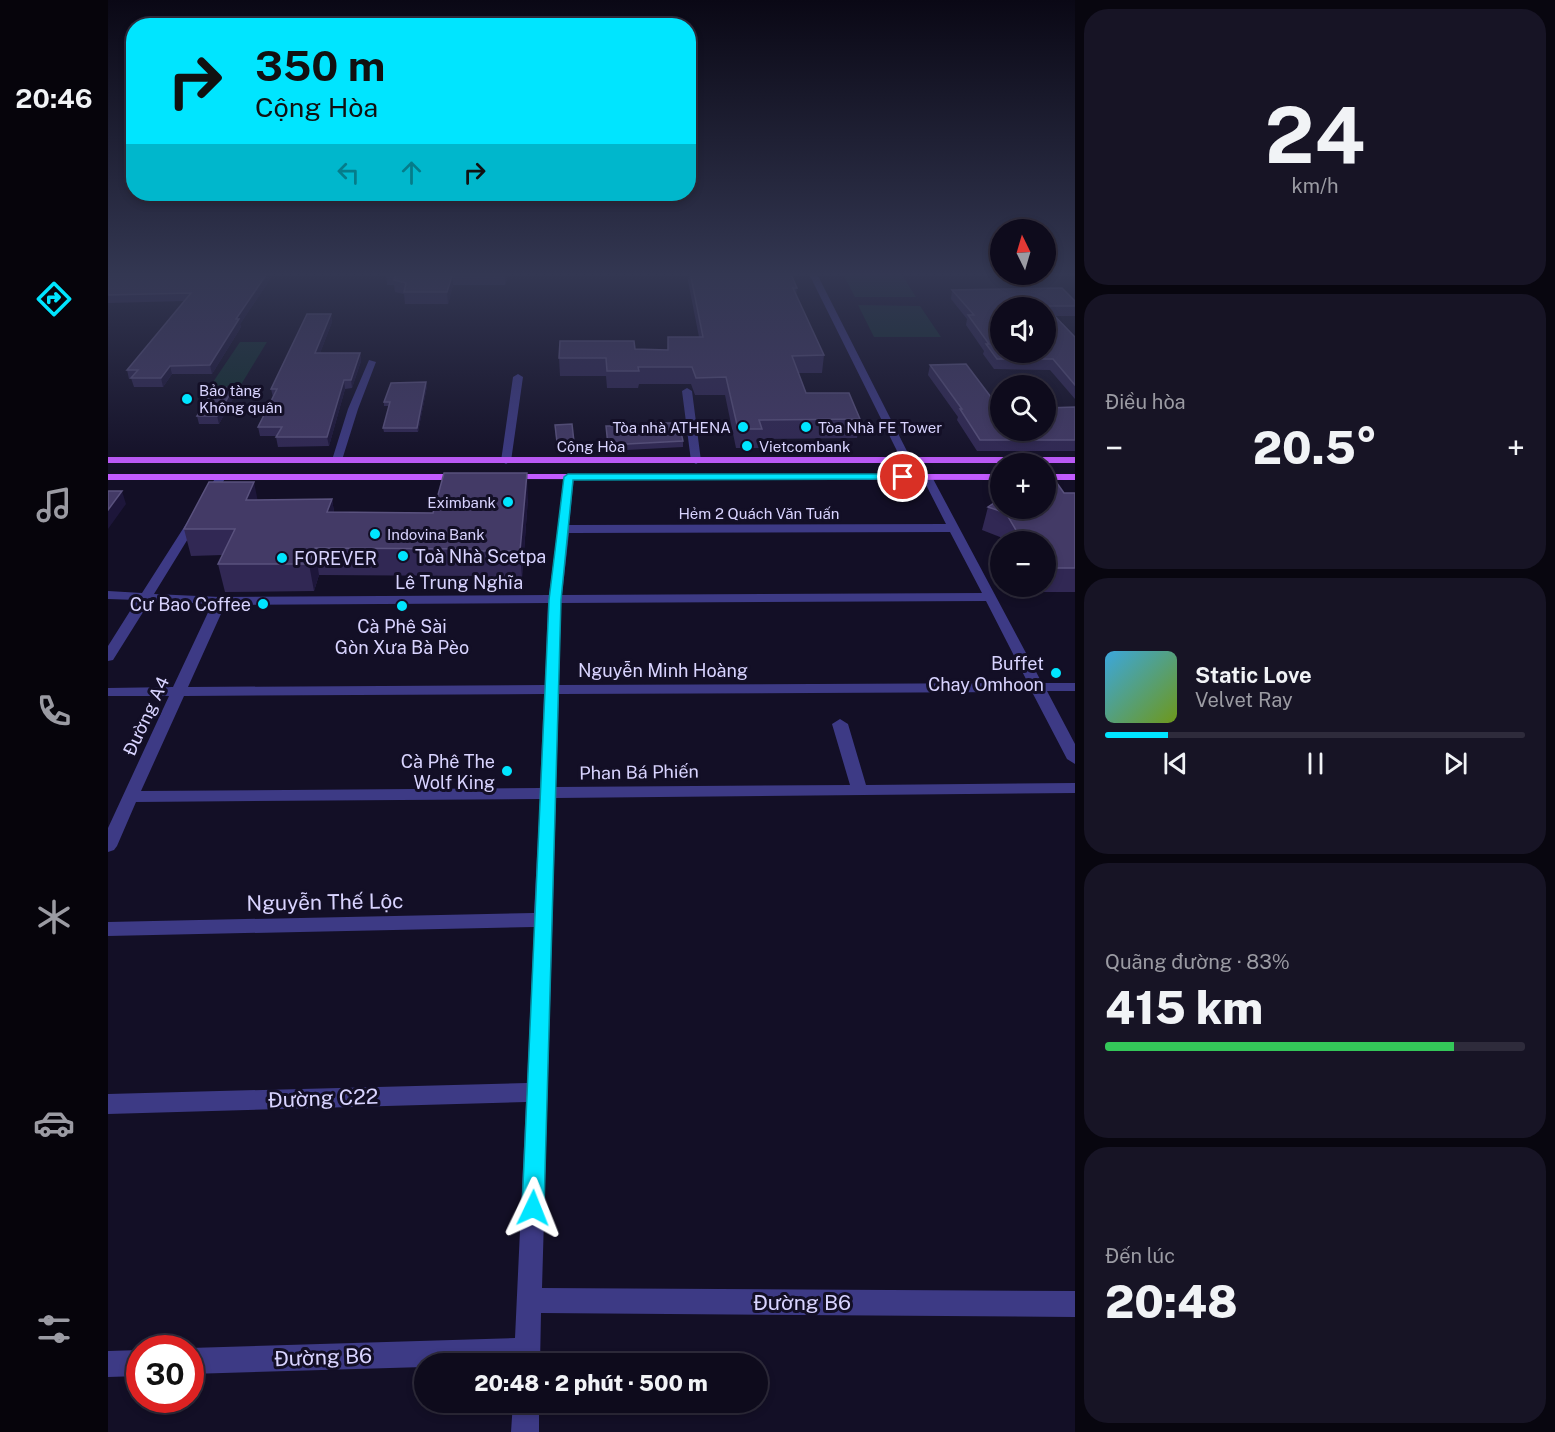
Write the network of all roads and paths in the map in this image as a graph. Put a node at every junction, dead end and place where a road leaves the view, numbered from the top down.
1 (846, 339) edge
2 (372, 362) dead end
3 (518, 377) dead end
4 (687, 391) dead end
5 (108, 460) edge
6 (337, 460) junction
7 (907, 460) junction
8 (1075, 460) edge
9 (506, 461) junction
10 (696, 461) junction
11 (108, 469) edge
12 (990, 469) edge
13 (1056, 469) edge
14 (1075, 469) edge
15 (221, 473) junction
16 (108, 477) edge
17 (480, 477) edge
18 (502, 477) edge
19 (568, 477) junction
20 (927, 477) junction
21 (990, 477) edge
22 (1056, 477) edge
23 (1075, 477) edge
24 (954, 528) junction
25 (564, 529) junction
26 (108, 595) edge
27 (146, 596) junction
28 (990, 597) junction
29 (555, 600) junction
30 (220, 602) junction
31 (108, 657) edge
32 (1038, 687) junction
33 (1075, 687) edge
34 (552, 690) junction
35 (179, 691) junction
36 (108, 692) edge
37 (840, 724) dead end
38 (1075, 759) edge
39 (1075, 788) edge
40 (860, 790) junction
41 (548, 793) junction
42 (131, 797) junction
43 (108, 846) edge
44 (543, 920) junction
45 (108, 929) edge
46 (537, 1092) junction
47 (108, 1104) edge
48 (530, 1300) junction
49 (1075, 1304) edge
50 (527, 1353) edge
51 (414, 1358) edge
52 (204, 1361) edge
53 (126, 1363) edge
54 (108, 1364) edge
55 (526, 1413) edge
56 (525, 1432) edge

1 - 7 street
2 - 6 street
3 - 9 street
4 - 10 street
5 - 6 main road, Cộng Hòa
6 - 9 main road, Cộng Hòa
7 - 8 main road, Cộng Hòa
7 - 10 main road, Cộng Hòa
9 - 10 main road, Cộng Hòa
11 - 15 main road
12 - 15 main road, Cộng Hòa
13 - 14 main road
15 - 16 main road, Cộng Hòa
15 - 17 main road, Cộng Hòa
15 - 27 street
18 - 19 main road, Cộng Hòa
19 - 20 main road, Cộng Hòa
19 - 25 street
20 - 21 main road, Cộng Hòa
20 - 24 street
22 - 23 main road
24 - 25 street, Hẻm 2 Quách Văn Tuấn
24 - 28 street
25 - 29 street
26 - 27 street, Lê Trung Nghĩa
27 - 30 street, Lê Trung Nghĩa
27 - 31 street
28 - 29 street, Lê Trung Nghĩa
28 - 32 street
29 - 30 street, Lê Trung Nghĩa
29 - 34 street
30 - 35 street, Đường A4
32 - 33 street, Nguyễn Minh Hoàng
32 - 34 street, Nguyễn Minh Hoàng
32 - 38 street
34 - 35 street, Nguyễn Minh Hoàng
34 - 41 street
35 - 36 street, Nguyễn Minh Hoàng
35 - 42 street, Đường A4
37 - 40 street
39 - 40 street, Phan Bá Phiến
40 - 41 street, Phan Bá Phiến
41 - 42 street, Phan Bá Phiến
41 - 44 street
42 - 43 street, Đường A4
44 - 45 street, Nguyễn Thế Lộc
44 - 46 street
46 - 47 street, Đường C22
46 - 48 street
48 - 49 street, Đường B6
48 - 50 street
51 - 52 street, Đường B6
53 - 54 street
55 - 56 street

